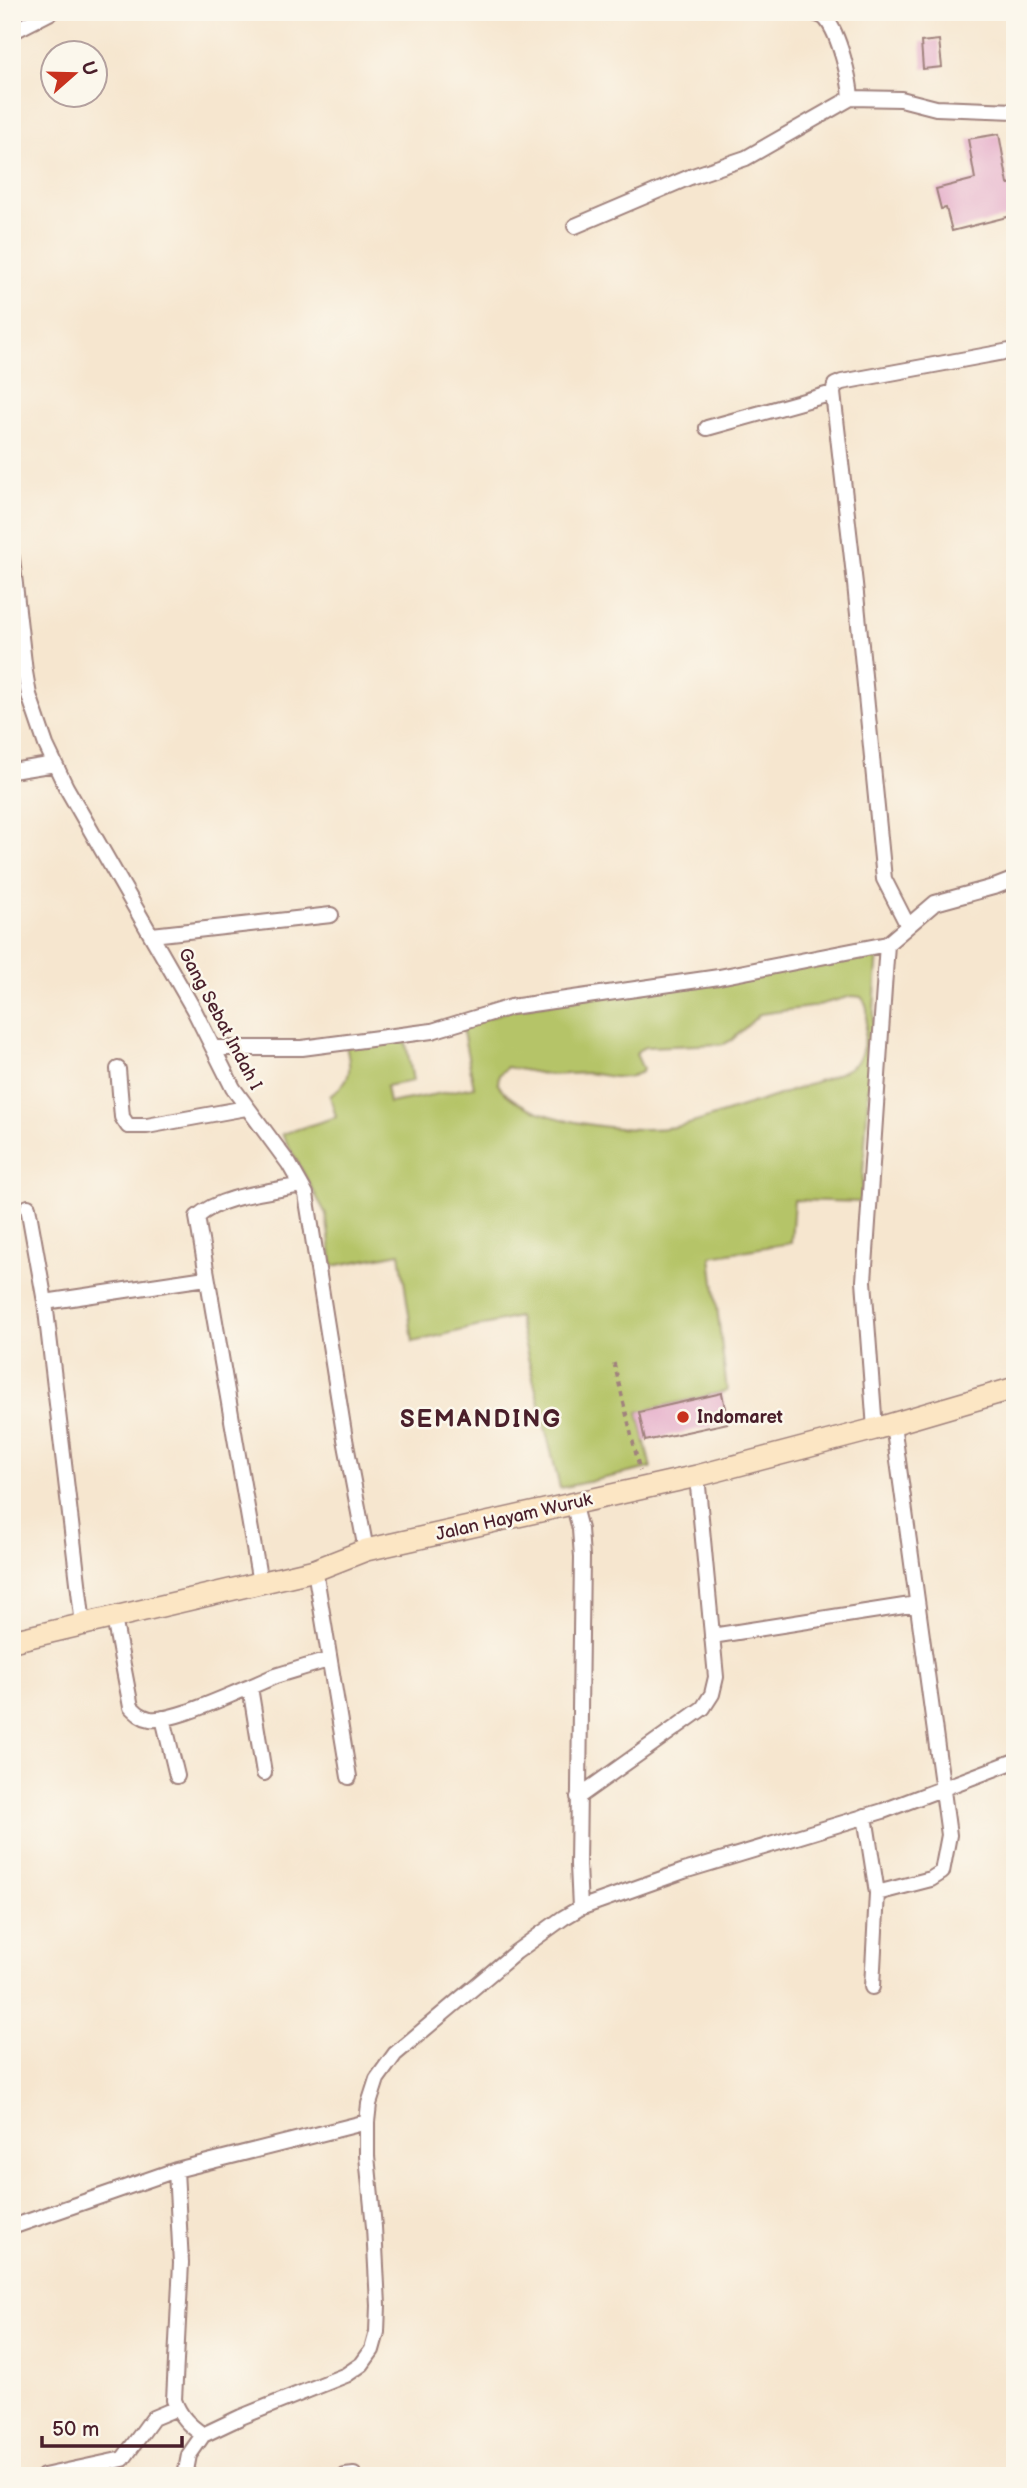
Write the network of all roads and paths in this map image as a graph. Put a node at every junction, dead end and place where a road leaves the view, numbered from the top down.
1 (51, 12) edge
2 (811, 12) edge
3 (12, 32) edge
4 (851, 98) junction
5 (1013, 115) edge
6 (575, 226) dead end
7 (1015, 350) edge
8 (833, 393) junction
9 (707, 428) dead end
10 (12, 558) edge
11 (15, 604) edge
12 (55, 764) junction
13 (12, 771) edge
14 (1015, 879) edge
15 (331, 915) dead end
16 (908, 926) junction
17 (152, 935) junction
18 (887, 944) junction
19 (213, 1048) junction
20 (118, 1069) dead end
21 (246, 1108) junction
22 (301, 1185) junction
23 (28, 1207) dead end
24 (206, 1278) junction
25 (45, 1302) junction
26 (614, 1363) dead end
27 (1015, 1388) edge
28 (884, 1427) junction
29 (697, 1476) junction
30 (644, 1486) junction
31 (573, 1503) junction
32 (366, 1550) junction
33 (315, 1570) junction
34 (260, 1583) junction
35 (917, 1604) junction
36 (114, 1618) junction
37 (83, 1625) junction
38 (712, 1636) junction
39 (12, 1641) edge
40 (328, 1660) junction
41 (250, 1687) junction
42 (163, 1718) junction
43 (1015, 1761) edge
44 (264, 1773) dead end
45 (177, 1776) dead end
46 (349, 1777) dead end
47 (943, 1788) junction
48 (578, 1797) junction
49 (865, 1816) junction
50 (877, 1893) junction
51 (580, 1908) junction
52 (872, 1987) dead end
53 (367, 2122) junction
54 (176, 2169) junction
55 (12, 2227) edge
56 (177, 2408) junction
57 (203, 2435) junction
58 (44, 2476) edge
59 (184, 2476) edge

1 - 3 street
2 - 4 street
4 - 5 street
4 - 6 street
7 - 8 street
8 - 9 street
8 - 16 street
10 - 11 street, Gang Sebat Indah I
11 - 12 street, Gang Sebat Indah I
12 - 13 street
12 - 17 street, Gang Sebat Indah I
14 - 16 street
15 - 17 street
16 - 18 street
17 - 19 street, Gang Sebat Indah I
18 - 19 street
18 - 28 street
19 - 21 street, Gang Sebat Indah I
20 - 21 street
21 - 22 street, Gang Sebat Indah I
22 - 24 street
22 - 32 street, Gang Sebat Indah I
23 - 25 street
24 - 25 street
24 - 34 street
25 - 37 street
26 - 30 path
27 - 28 main road, Jalan Hayam Wuruk
28 - 29 main road, Jalan Hayam Wuruk
28 - 35 street
29 - 30 main road, Jalan Hayam Wuruk
29 - 38 street
30 - 31 main road, Jalan Hayam Wuruk
31 - 32 main road, Jalan Hayam Wuruk
31 - 48 street
32 - 33 main road, Jalan Hayam Wuruk
33 - 34 main road, Jalan Hayam Wuruk
33 - 40 street
34 - 36 main road, Jalan Hayam Wuruk
35 - 38 street
35 - 47 street
36 - 37 main road, Jalan Hayam Wuruk
36 - 42 street
37 - 39 main road, Jalan Hayam Wuruk
38 - 48 street
40 - 41 street
40 - 46 street
41 - 42 street
41 - 44 street
42 - 45 street
43 - 47 street
47 - 49 street
47 - 50 street
48 - 51 street
49 - 50 street
49 - 51 street
50 - 52 street
51 - 53 street
53 - 54 street
53 - 57 street
54 - 55 street
54 - 56 street
56 - 57 street
56 - 58 street
57 - 59 street

